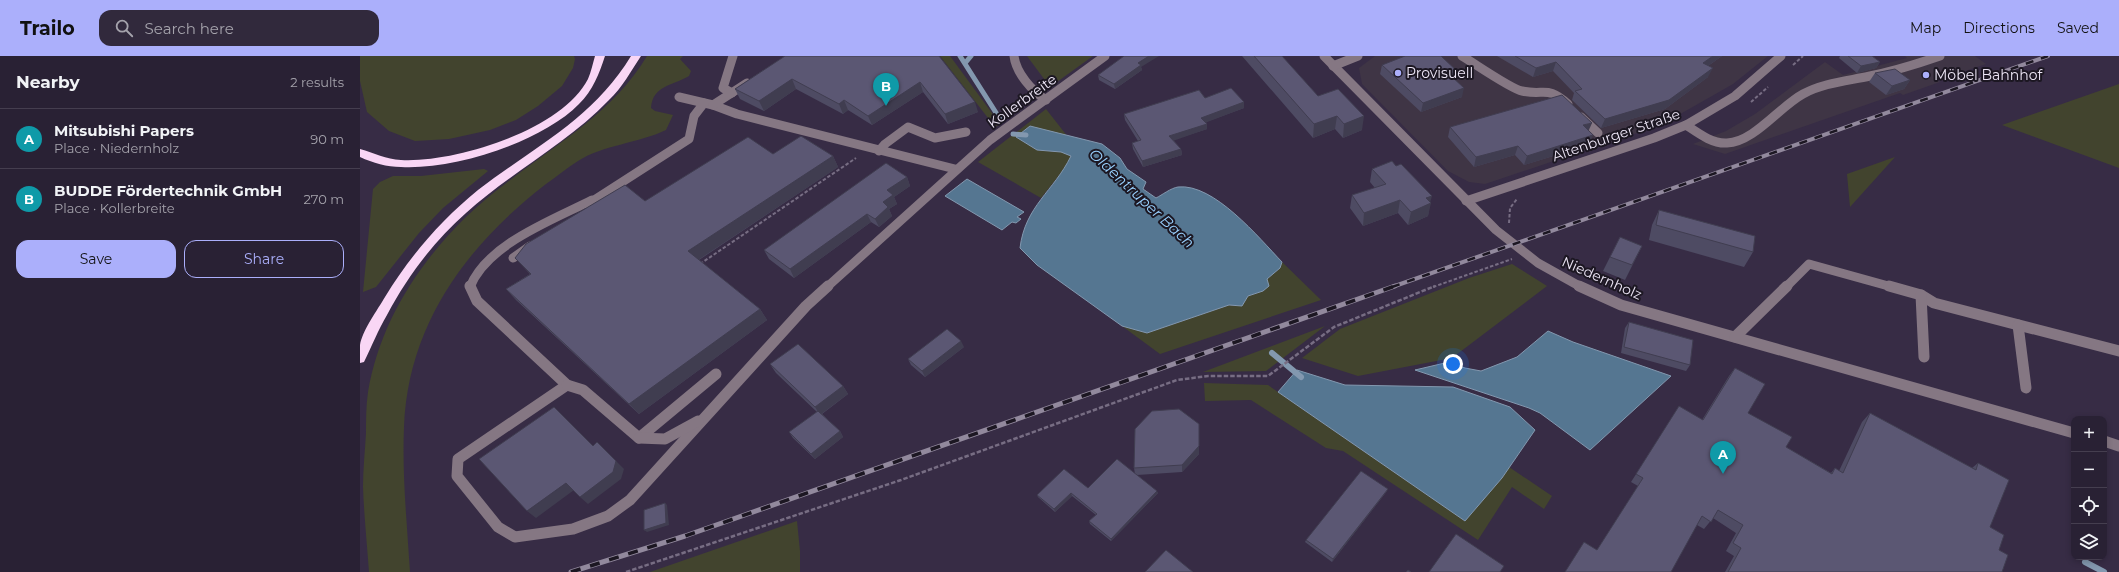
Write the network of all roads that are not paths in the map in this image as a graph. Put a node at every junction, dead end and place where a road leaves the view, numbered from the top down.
1 (600, 56) edge
2 (636, 56) edge
3 (733, 56) edge
4 (1014, 56) edge
5 (1105, 56) edge
6 (1324, 56) edge
7 (1358, 56) edge
8 (1462, 56) edge
9 (1780, 56) edge
10 (1940, 56) edge
11 (1333, 66) junction
12 (757, 76) edge
13 (732, 93) junction
14 (679, 97) dead end
15 (1046, 100) junction
16 (704, 103) junction
17 (713, 105) junction
18 (1686, 125) junction
19 (966, 132) dead end
20 (1598, 134) dead end
21 (879, 151) junction
22 (360, 153) edge
23 (955, 169) junction
24 (592, 200) junction
25 (1466, 200) junction
26 (557, 228) edge
27 (538, 241) edge
28 (513, 258) dead end
29 (1921, 295) junction
30 (2018, 325) junction
31 (1735, 337) junction
32 (2119, 351) edge
33 (360, 358) edge
34 (1924, 358) dead end
35 (716, 374) dead end
36 (566, 385) junction
37 (2026, 388) dead end
38 (705, 418) junction
39 (2071, 432) edge
40 (639, 438) junction
41 (2107, 442) edge
42 (2119, 446) edge

1 - 22 highway
2 - 33 highway
3 - 13 street
4 - 15 street
5 - 15 street, Kollerbreite
6 - 11 street, Niedernholz
7 - 11 street
8 - 20 street
9 - 18 street, Altenburger Straße
10 - 18 street
11 - 25 street, Niedernholz
12 - 13 street
13 - 17 street
14 - 16 street
15 - 23 street, Kollerbreite
16 - 17 street
16 - 24 street
17 - 21 street
18 - 25 street, Altenburger Straße
19 - 21 street
21 - 23 street
23 - 38 street, Kollerbreite
24 - 26 street
24 - 36 street
25 - 31 street, Niedernholz
27 - 28 street
29 - 30 street
29 - 31 street
29 - 34 street
30 - 32 street
30 - 37 street
31 - 39 street, Niedernholz
35 - 40 street
36 - 38 street, Kollerbreite
36 - 40 street
38 - 40 street
41 - 42 street

